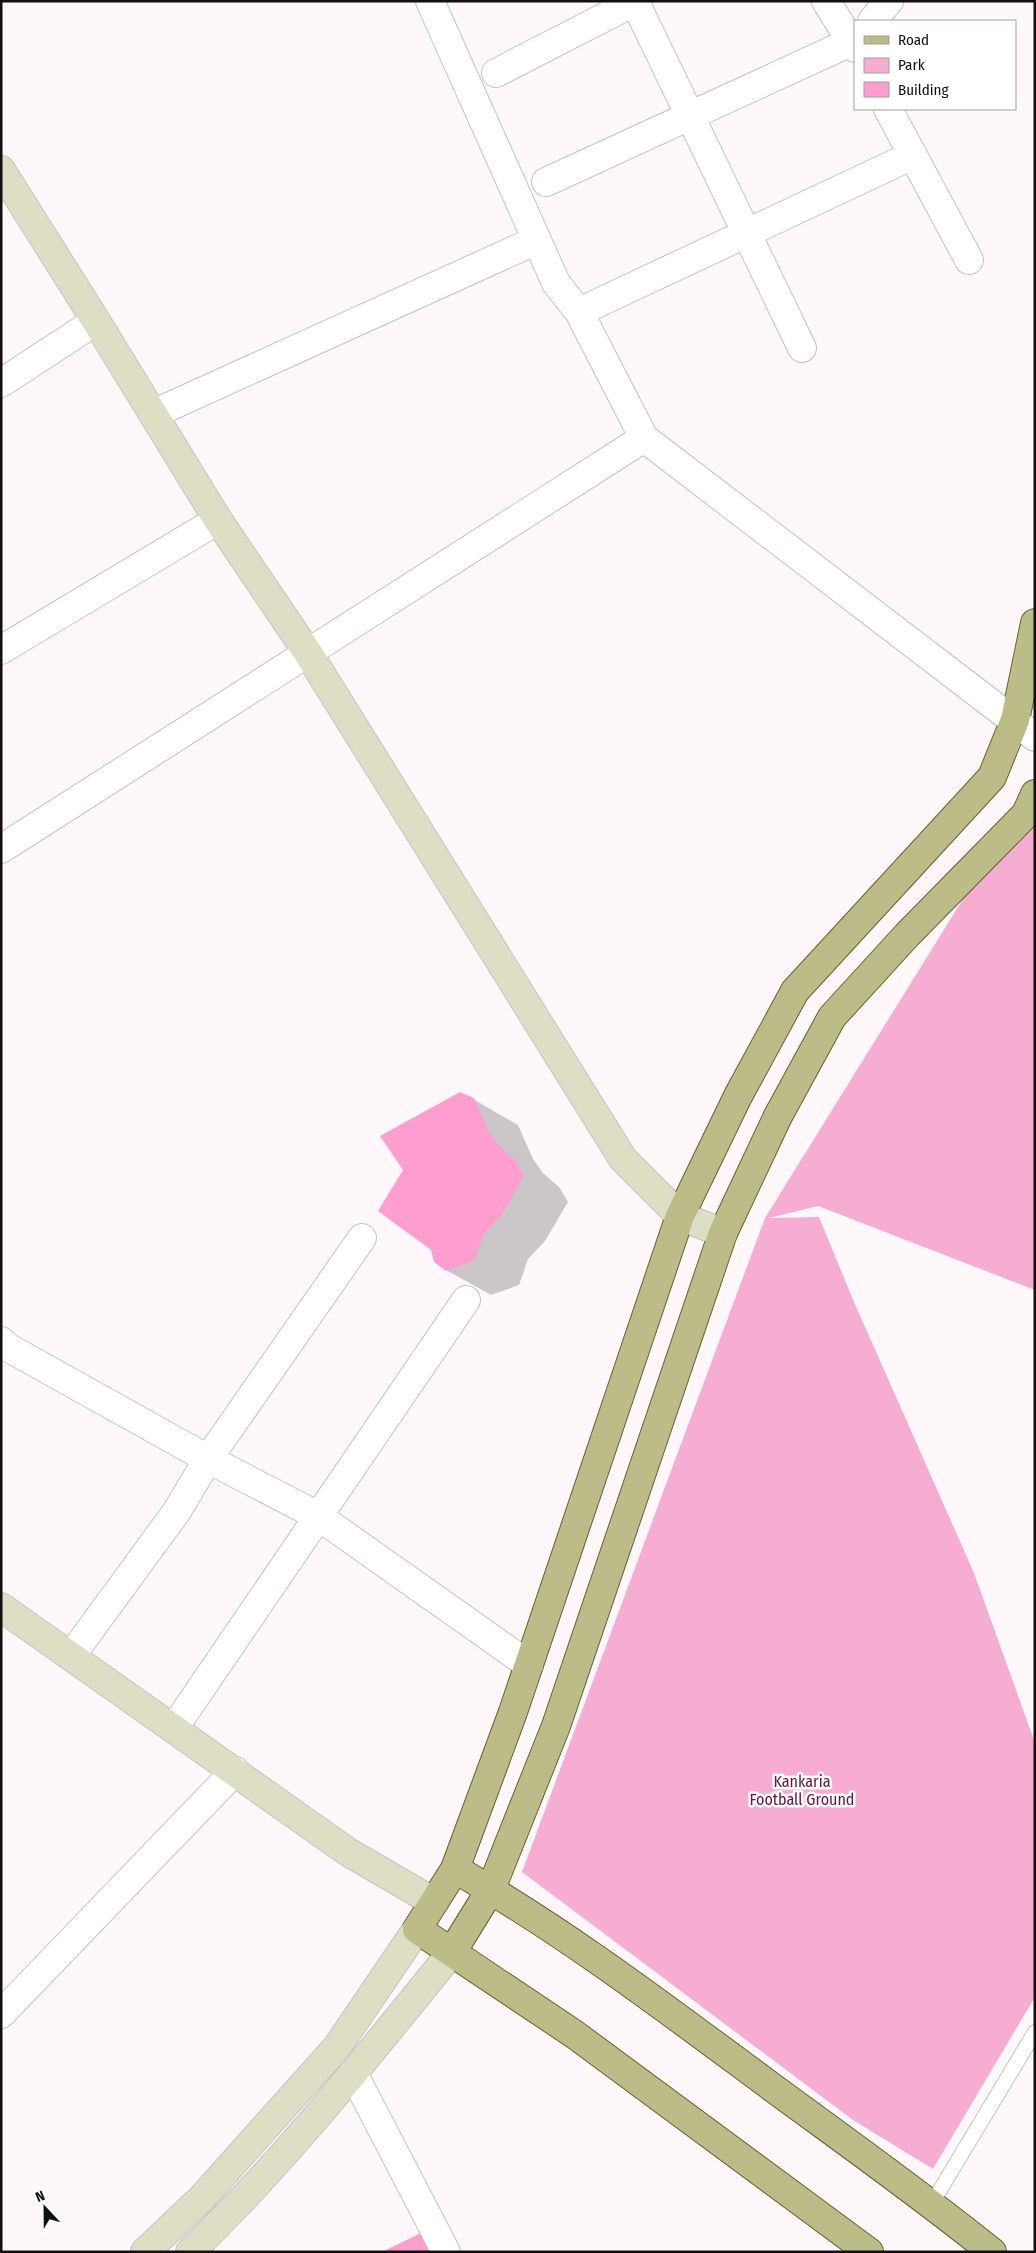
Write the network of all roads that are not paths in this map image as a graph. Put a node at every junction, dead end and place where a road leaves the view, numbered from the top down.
1 (430, 1) edge
2 (826, 1) edge
3 (889, 1) edge
4 (636, 2) edge
5 (873, 20) edge
6 (854, 44) edge
7 (496, 73) dead end
8 (889, 110) edge
9 (690, 116) junction
10 (913, 155) junction
11 (1, 170) edge
12 (546, 182) dead end
13 (747, 233) junction
14 (536, 240) junction
15 (969, 260) dead end
16 (579, 312) junction
17 (96, 321) junction
18 (802, 348) dead end
19 (1, 383) edge
20 (153, 414) junction
21 (644, 438) junction
22 (218, 520) junction
23 (1035, 622) edge
24 (1, 650) edge
25 (308, 653) junction
26 (1025, 728) edge
27 (1035, 794) edge
28 (1, 849) edge
29 (680, 1216) junction
30 (722, 1233) junction
31 (362, 1238) dead end
32 (466, 1300) dead end
33 (1, 1342) edge
34 (208, 1459) junction
35 (318, 1516) junction
36 (1, 1606) edge
37 (71, 1656) junction
38 (529, 1666) junction
39 (174, 1728) junction
40 (235, 1771) junction
41 (455, 1869) junction
42 (491, 1889) junction
43 (434, 1902) junction
44 (417, 1929) junction
45 (452, 1952) junction
46 (1, 2014) edge
47 (1035, 2032) edge
48 (354, 2073) junction
49 (931, 2205) junction
50 (145, 2252) edge
51 (190, 2252) edge
52 (446, 2252) edge
53 (869, 2252) edge
54 (992, 2252) edge

1 - 14 street
2 - 6 street
3 - 5 street
4 - 7 street
4 - 9 street
6 - 9 street
8 - 10 street
9 - 12 street
9 - 13 street
10 - 13 street
10 - 15 street
11 - 17 street
13 - 16 street
13 - 18 street
14 - 16 street
14 - 20 street
16 - 21 street
17 - 19 street
17 - 20 street
20 - 22 street
21 - 25 street
21 - 26 street
22 - 24 street
22 - 25 street
23 - 26 main road
25 - 28 street
25 - 29 street
26 - 29 main road
27 - 30 main road
29 - 30 street
29 - 38 main road
30 - 42 main road
31 - 34 street
32 - 35 street
33 - 34 street
34 - 35 street
34 - 37 street
35 - 38 street
35 - 39 street
36 - 37 street
37 - 39 street
38 - 41 main road
39 - 40 street
40 - 43 street
40 - 46 street
41 - 42 main road
41 - 43 main road
42 - 45 main road
42 - 49 main road
43 - 44 main road
44 - 45 main road
44 - 50 street
45 - 48 street
45 - 53 main road
47 - 49 lane
48 - 51 street
48 - 52 street
49 - 54 main road

